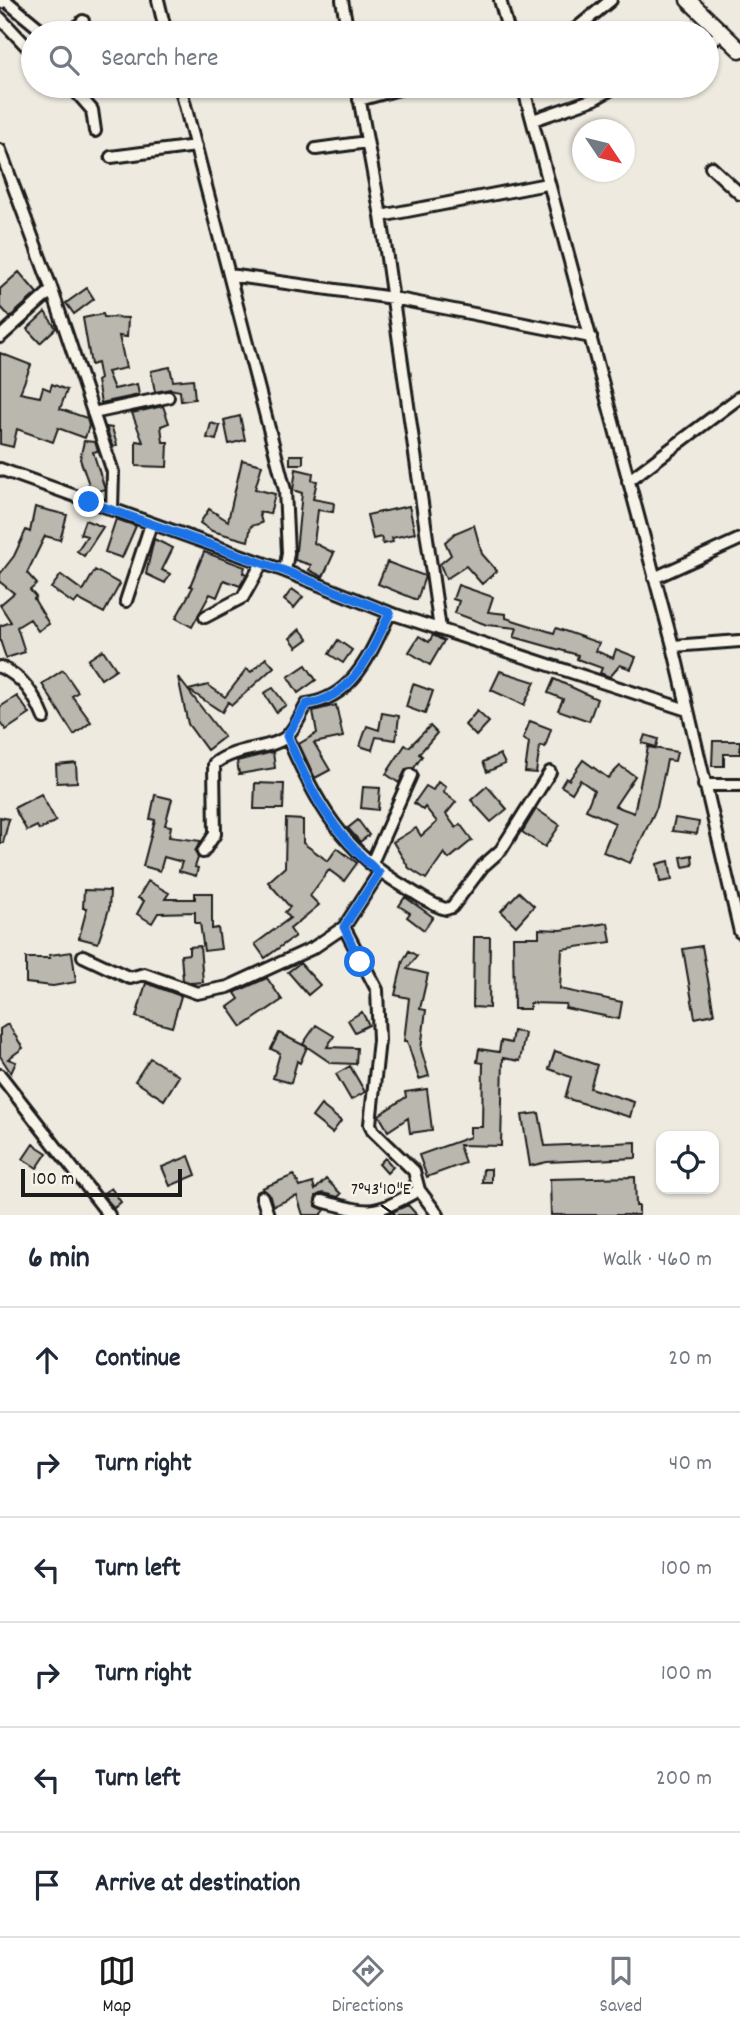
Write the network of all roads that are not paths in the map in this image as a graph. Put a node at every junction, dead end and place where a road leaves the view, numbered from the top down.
1 (2, 0) edge
2 (158, 0) edge
3 (342, 0) edge
4 (500, 0) edge
5 (611, 0) edge
6 (688, 0) edge
7 (0, 18) edge
8 (29, 21) edge
9 (163, 21) edge
10 (346, 21) edge
11 (506, 21) edge
12 (586, 21) edge
13 (709, 21) edge
14 (719, 31) edge
15 (722, 34) junction
16 (719, 36) edge
17 (21, 40) edge
18 (740, 50) edge
19 (82, 98) edge
20 (183, 98) edge
21 (366, 98) edge
22 (527, 98) edge
23 (596, 98) edge
24 (359, 100) joint
25 (533, 120) junction
26 (95, 131) dead end
27 (367, 142) junction
28 (195, 146) junction
29 (316, 149) dead end
30 (0, 150) edge
31 (111, 157) dead end
32 (711, 167) dead end
33 (547, 184) junction
34 (740, 194) edge
35 (381, 216) junction
36 (229, 275) junction
37 (52, 290) junction
38 (393, 298) junction
39 (0, 337) edge
40 (591, 337) junction
41 (168, 397) dead end
42 (740, 397) edge
43 (93, 413) junction
44 (0, 469) edge
45 (628, 481) junction
46 (112, 510) junction
47 (150, 524) junction
48 (740, 539) edge
49 (262, 563) junction
50 (285, 571) junction
51 (654, 578) junction
52 (126, 601) dead end
53 (390, 613) junction
54 (205, 617) dead end
55 (440, 629) junction
56 (740, 641) edge
57 (673, 646) junction
58 (0, 667) edge
59 (687, 710) junction
60 (44, 718) dead end
61 (287, 736) junction
62 (550, 772) dead end
63 (411, 775) dead end
64 (704, 785) junction
65 (740, 785) edge
66 (203, 852) dead end
67 (375, 869) junction
68 (344, 927) junction
69 (740, 932) edge
70 (83, 956) dead end
71 (0, 1075) edge
72 (419, 1190) junction
73 (262, 1198) dead end
74 (322, 1201) dead end
75 (109, 1215) edge
76 (268, 1215) edge
77 (438, 1215) edge

1 - 8 street
2 - 9 street
3 - 10 street
4 - 11 street
5 - 12 street
6 - 13 main road
7 - 17 street
14 - 15 main road
15 - 16 street
15 - 18 main road
19 - 26 street
20 - 28 street
21 - 24 street
22 - 25 street
23 - 25 street
24 - 27 street
25 - 33 street
27 - 29 street
27 - 35 street
28 - 31 street
28 - 36 street
30 - 37 street
32 - 34 street
33 - 35 street
33 - 40 street
35 - 38 street
36 - 38 street
36 - 50 street
37 - 39 street
37 - 43 street
38 - 40 street
38 - 55 street
40 - 45 street
41 - 43 street
42 - 45 street
43 - 46 street
44 - 46 street
45 - 51 street
46 - 47 street
47 - 49 street
47 - 52 street
48 - 51 street
49 - 50 street
49 - 54 street
50 - 53 street
51 - 57 street
53 - 55 street
53 - 61 street
55 - 59 street
56 - 57 street
57 - 59 street
58 - 60 street
59 - 64 street
61 - 66 street
61 - 67 street
62 - 67 street
63 - 67 street
64 - 65 street
64 - 69 street
67 - 68 street
68 - 70 street
68 - 72 street
71 - 75 street
72 - 74 street
72 - 77 street
73 - 76 street

